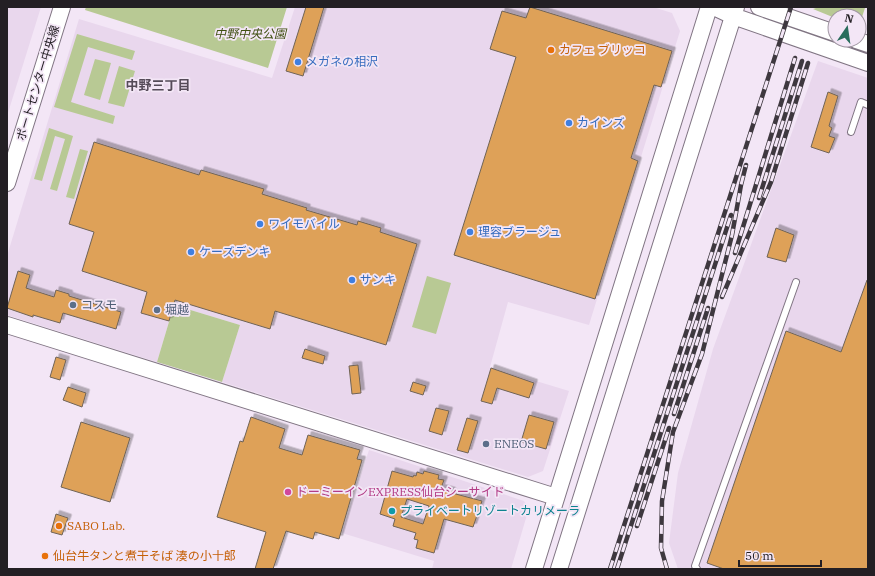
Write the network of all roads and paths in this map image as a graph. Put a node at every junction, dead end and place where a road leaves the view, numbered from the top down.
1 (62, 7) edge
2 (709, 7) edge
3 (714, 7) edge
4 (759, 7) edge
5 (734, 11) edge
6 (827, 29) edge
7 (868, 63) edge
8 (868, 105) edge
9 (850, 132) dead end
10 (7, 183) edge
11 (796, 282) dead end
12 (7, 325) edge
13 (556, 497) junction
14 (534, 569) edge
15 (559, 569) edge
16 (697, 569) edge

1 - 10 street, ポートセンター中央線
2 - 13 street
3 - 5 street
4 - 6 street
5 - 7 street
5 - 15 street
8 - 9 lane
11 - 16 lane
12 - 13 street
13 - 14 street

